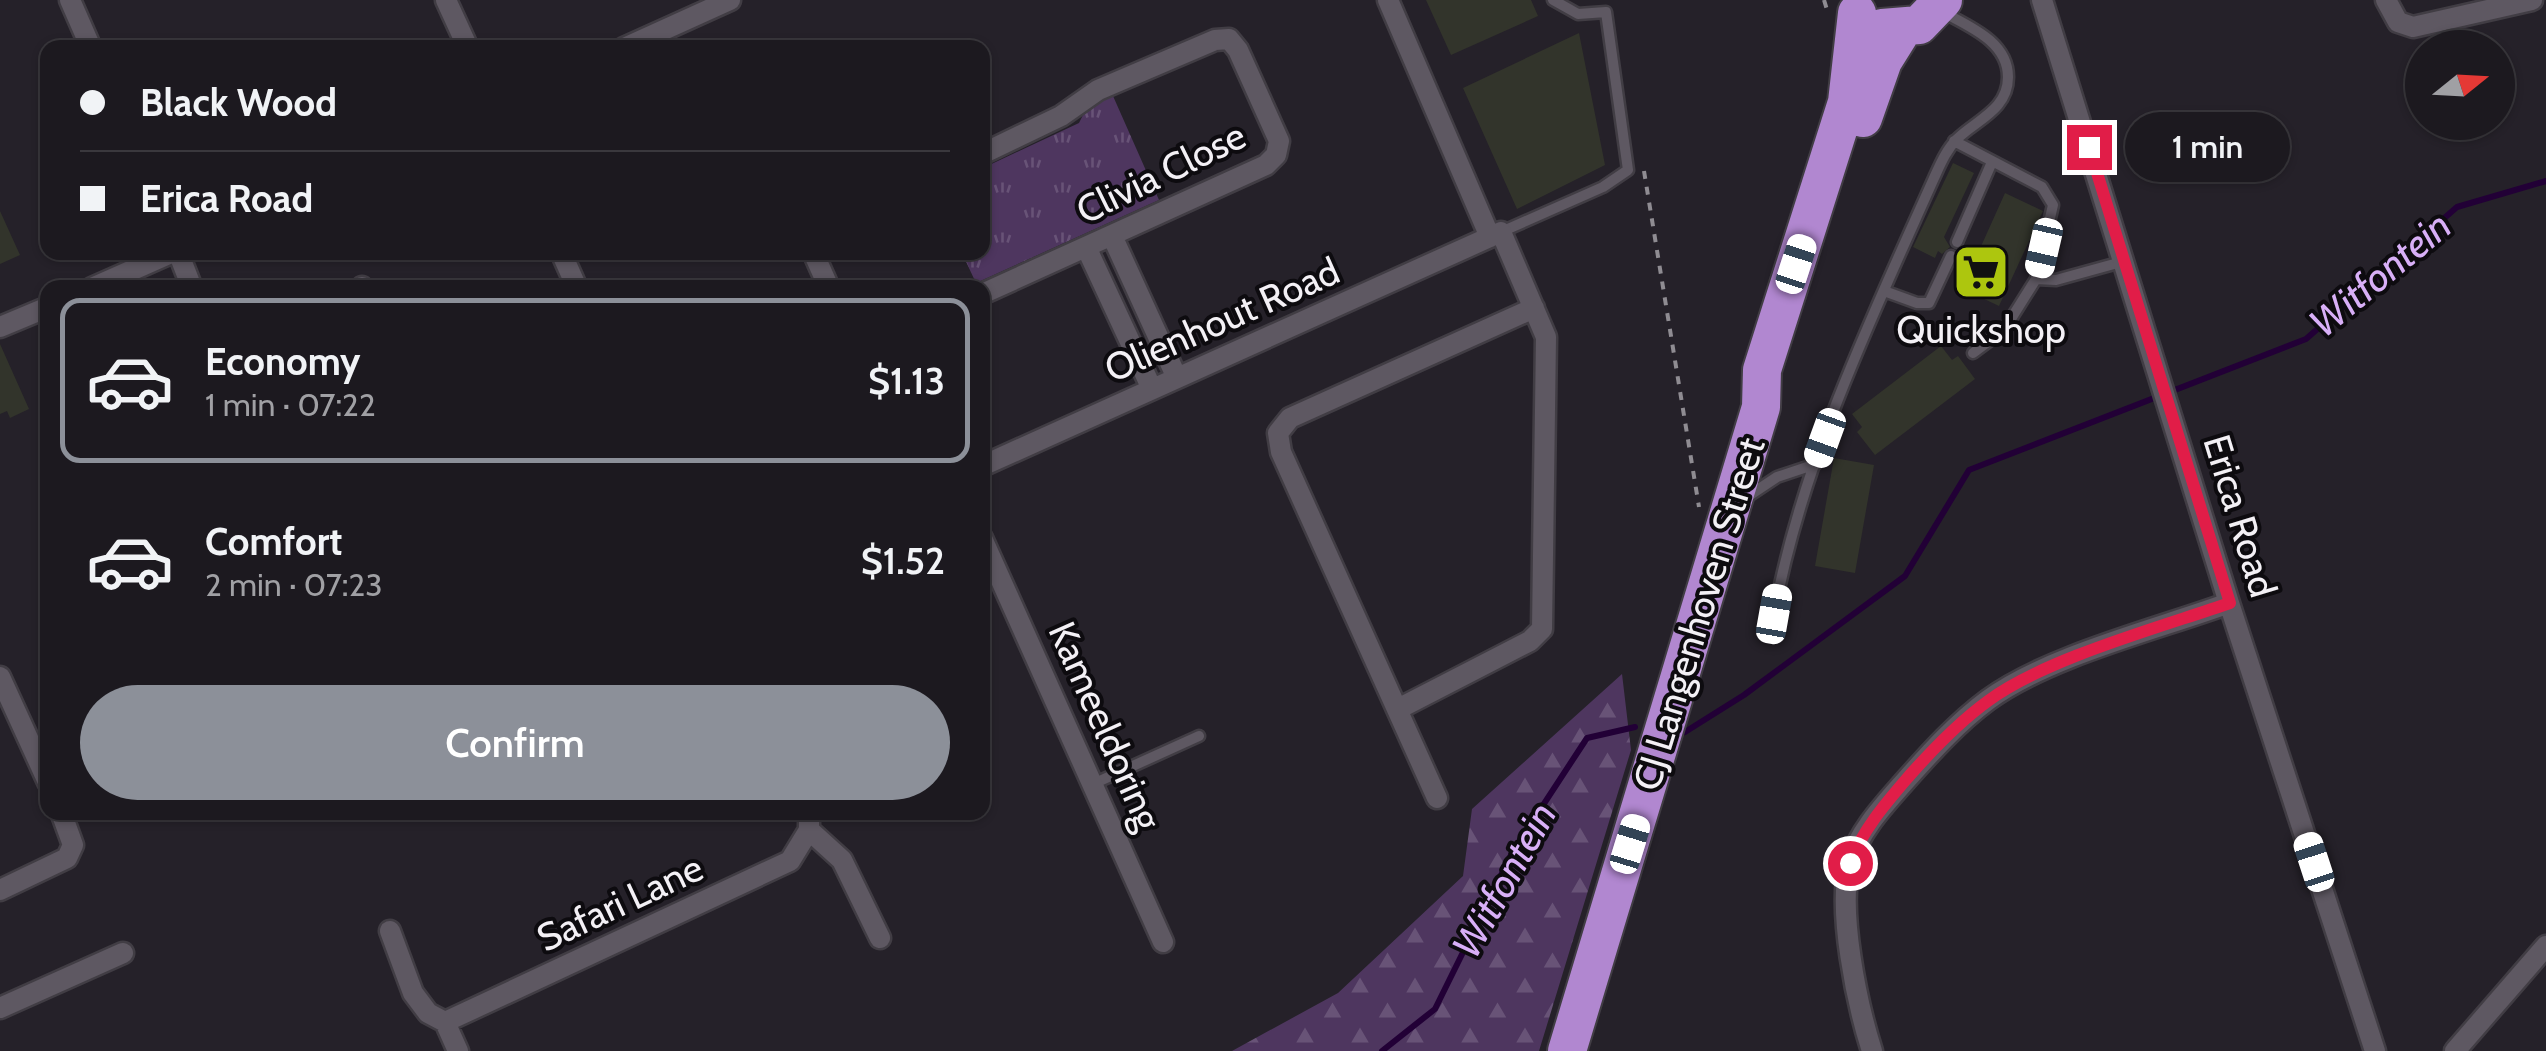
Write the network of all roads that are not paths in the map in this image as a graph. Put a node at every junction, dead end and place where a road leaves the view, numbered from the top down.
1 (70, 0) edge
2 (446, 0) edge
3 (730, 0) edge
4 (1388, 0) edge
5 (1554, 0) edge
6 (2042, 0) edge
7 (2386, 0) edge
8 (2532, 0) edge
9 (1846, 4) edge
10 (1940, 4) edge
11 (1903, 29) junction
12 (88, 40) edge
13 (464, 40) edge
14 (642, 40) edge
15 (1954, 141) junction
16 (990, 150) edge
17 (1992, 162) junction
18 (1496, 235) junction
19 (1113, 238) junction
20 (1957, 242) dead end
21 (1087, 250) junction
22 (1951, 256) dead end
23 (157, 260) edge
24 (2126, 260) junction
25 (2036, 279) junction
26 (111, 280) edge
27 (990, 291) edge
28 (1884, 291) junction
29 (1534, 308) junction
30 (40, 310) edge
31 (0, 327) edge
32 (1973, 352) dead end
33 (1177, 378) junction
34 (1152, 389) junction
35 (1761, 407) junction
36 (990, 462) edge
37 (1816, 464) junction
38 (990, 556) edge
39 (1706, 591) junction
40 (2230, 603) junction
41 (1774, 614) dead end
42 (0, 677) edge
43 (1398, 709) junction
44 (7, 712) edge
45 (1199, 736) dead end
46 (40, 768) edge
47 (1092, 784) junction
48 (1437, 798) dead end
49 (65, 820) edge
50 (809, 821) edge
51 (0, 890) edge
52 (390, 931) dead end
53 (880, 938) dead end
54 (1163, 942) dead end
55 (2546, 946) edge
56 (124, 953) dead end
57 (0, 1008) edge
58 (445, 1022) junction
59 (458, 1051) edge
60 (1567, 1051) edge
61 (1872, 1051) edge
62 (2375, 1051) edge
63 (2456, 1051) edge

1 - 12 street
2 - 13 street
3 - 14 street
4 - 18 street
5 - 18 lane
6 - 24 street, Erica Road
7 - 8 street
9 - 11 highway
9 - 35 highway, CJ Langenhoven Street
10 - 11 highway
10 - 15 lane
11 - 35 highway, CJ Langenhoven Street
15 - 17 lane
15 - 28 lane
16 - 19 street, Clivia Close
17 - 20 lane
17 - 25 lane
18 - 29 street
18 - 33 street, Olienhout Road
19 - 21 street, Clivia Close
19 - 33 street
21 - 27 street, Clivia Close
21 - 34 street
22 - 28 lane
23 - 26 street
24 - 25 lane
24 - 40 street, Erica Road
25 - 32 lane
28 - 37 lane
29 - 43 street
29 - 43 street
30 - 31 street
33 - 34 street, Olienhout Road
34 - 36 street, Olienhout Road
35 - 39 highway, CJ Langenhoven Street
37 - 39 lane
37 - 41 lane
38 - 47 street, Kameeldoring
39 - 60 highway, CJ Langenhoven Street
40 - 61 street
40 - 62 street, Erica Road
42 - 44 street
43 - 48 street
44 - 46 street
45 - 47 lane
47 - 54 street, Kameeldoring
49 - 51 street
50 - 53 street
50 - 58 street, Safari Lane
52 - 58 street
55 - 63 street
56 - 57 street
58 - 59 street

